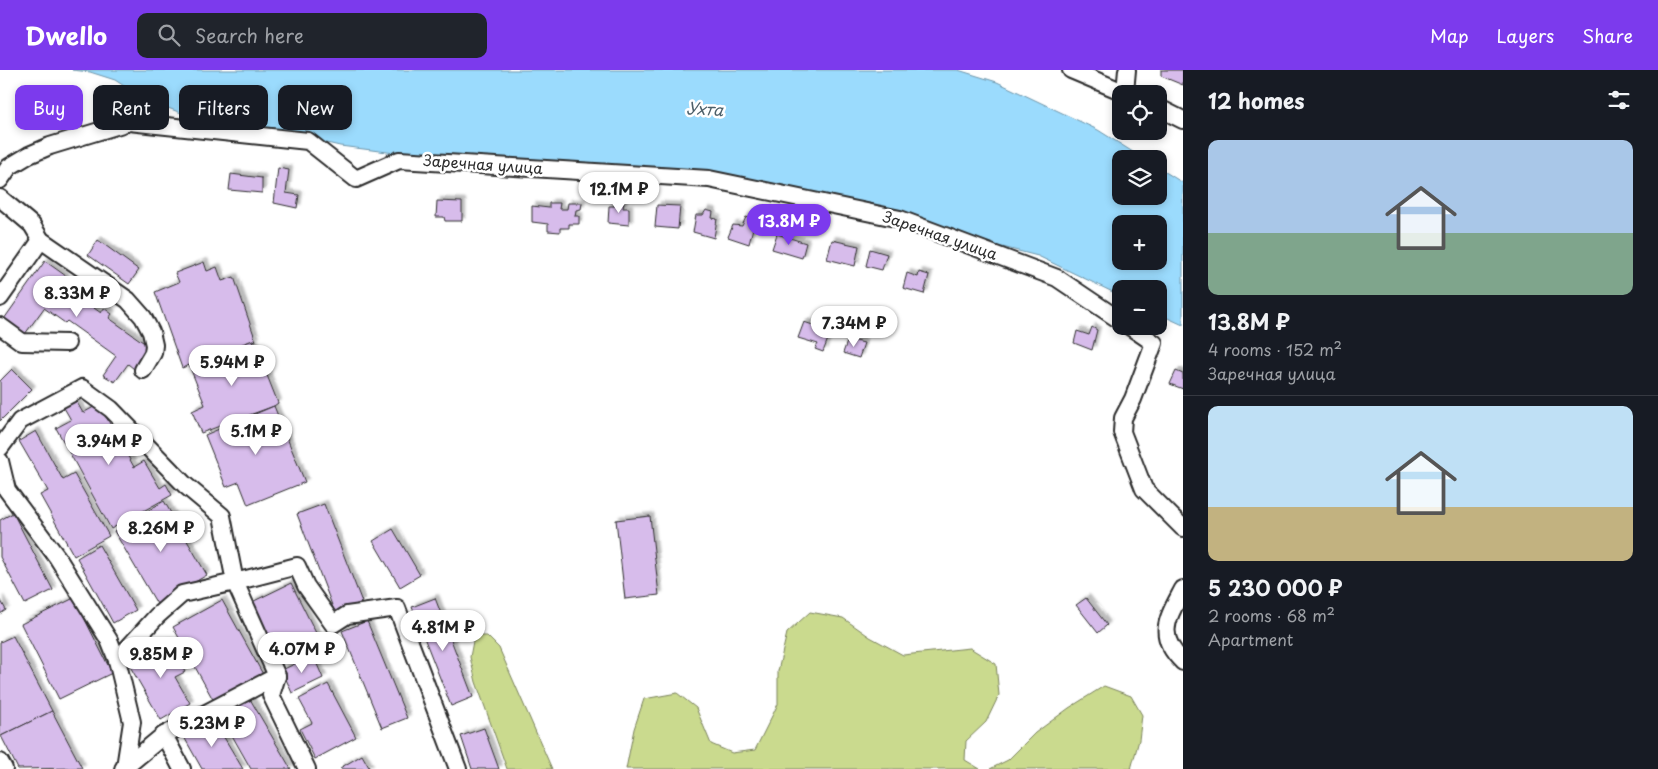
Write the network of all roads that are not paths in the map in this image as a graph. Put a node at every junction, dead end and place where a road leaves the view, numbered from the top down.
1 (1071, 70) edge
2 (1127, 70) edge
3 (1127, 85) edge
4 (1112, 87) edge
5 (1167, 112) edge
6 (1183, 120) edge
7 (0, 180) edge
8 (0, 198) edge
9 (41, 240) junction
10 (0, 298) edge
11 (1112, 315) edge
12 (0, 326) edge
13 (1142, 335) edge
14 (67, 343) dead end
15 (142, 370) dead end
16 (0, 448) edge
17 (0, 461) edge
18 (1183, 528) edge
19 (234, 582) junction
20 (1183, 589) edge
21 (117, 660) junction
22 (1183, 662) edge
23 (277, 676) junction
24 (164, 735) junction
25 (0, 762) edge
26 (124, 768) edge
27 (4, 769) edge
28 (182, 769) edge
29 (307, 769) edge
30 (458, 769) edge

1 - 4 street
2 - 3 street
5 - 6 street
7 - 11 street, Заречная улица
8 - 9 street
9 - 10 street
9 - 15 street
12 - 14 street
13 - 18 street
16 - 19 street
17 - 21 street
19 - 21 street
19 - 23 street
19 - 30 street
20 - 22 street
21 - 26 street
23 - 24 street
23 - 29 street
24 - 26 street
24 - 28 street
25 - 27 street

